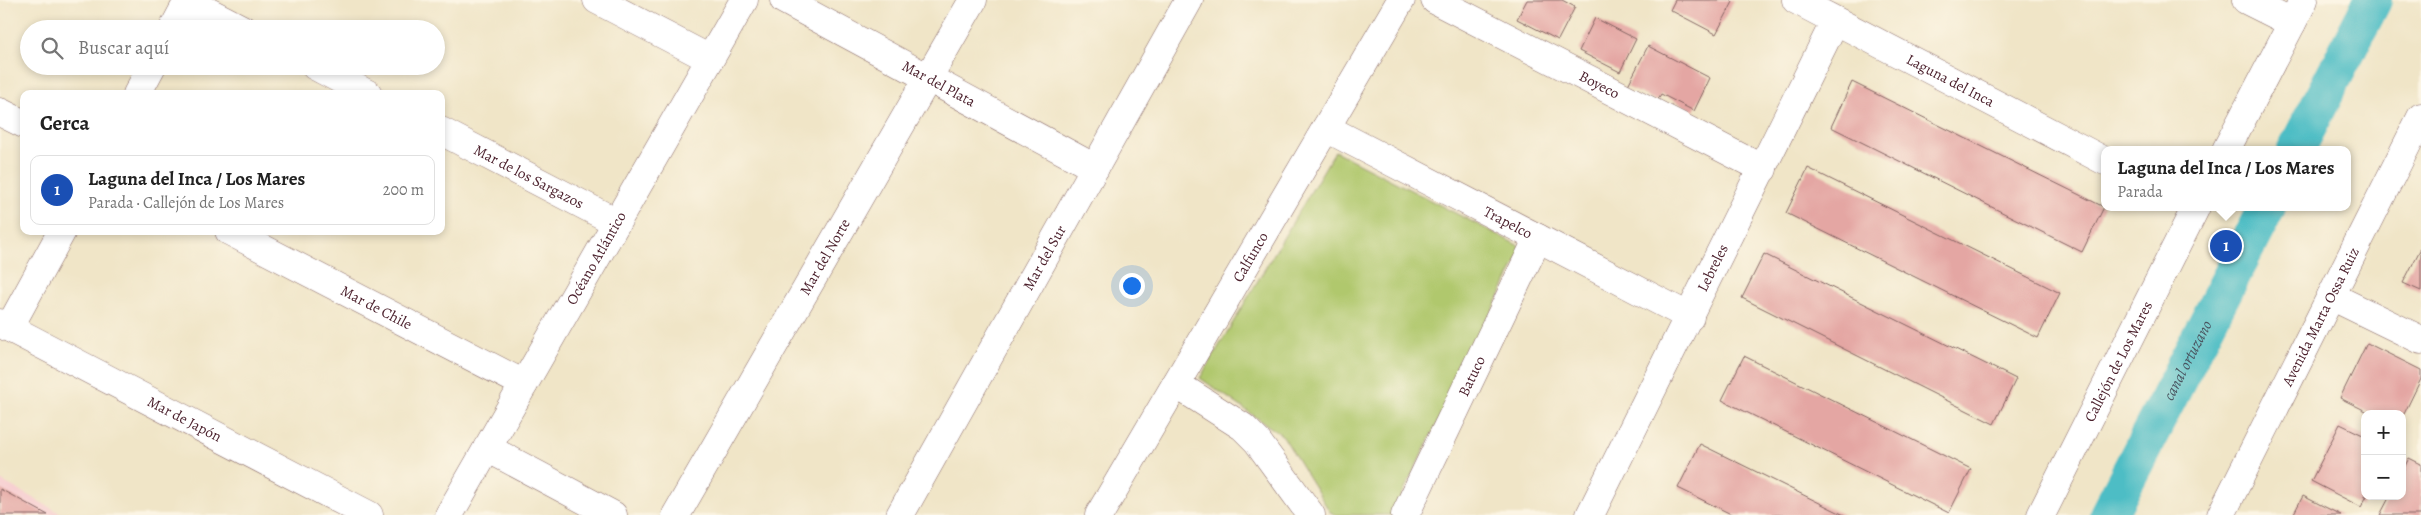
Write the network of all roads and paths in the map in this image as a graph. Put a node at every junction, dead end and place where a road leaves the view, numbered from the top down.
1 (187, 0) edge
2 (596, 0) edge
3 (744, 0) edge
4 (784, 0) edge
5 (973, 0) edge
6 (1190, 0) edge
7 (1401, 0) edge
8 (1435, 0) edge
9 (1796, 0) edge
10 (2246, 0) edge
11 (2298, 12) edge
12 (177, 20) edge
13 (225, 20) edge
14 (1835, 21) junction
15 (710, 59) junction
16 (147, 75) edge
17 (332, 75) edge
18 (928, 78) junction
19 (139, 90) edge
20 (360, 90) edge
21 (0, 112) edge
22 (2421, 118) edge
23 (20, 122) edge
24 (1326, 128) junction
25 (445, 133) edge
26 (2228, 146) edge
27 (2101, 159) edge
28 (1095, 168) junction
29 (1763, 169) junction
30 (2193, 211) edge
31 (616, 222) junction
32 (60, 235) edge
33 (237, 235) edge
34 (1538, 238) junction
35 (2331, 296) junction
36 (1690, 317) junction
37 (4, 325) edge
38 (2421, 340) edge
39 (524, 384) junction
40 (1176, 384) junction
41 (487, 448) junction
42 (369, 515) edge
43 (449, 515) edge
44 (613, 515) edge
45 (676, 515) edge
46 (900, 515) edge
47 (1099, 515) edge
48 (1311, 515) edge
49 (1405, 515) edge
50 (1590, 515) edge
51 (2041, 515) edge
52 (2221, 515) edge

1 - 12 street
1 - 13 street
2 - 15 street
3 - 15 street, Océano Atlántico
4 - 18 street, Mar del Plata
5 - 18 street, Mar del Norte
6 - 28 street, Mar del Sur
7 - 24 street, Calfunco
8 - 29 street, Boyeco
9 - 14 street, Laguna del Inca
10 - 11 street
11 - 26 street
14 - 27 street, Laguna del Inca
14 - 29 street, Lebreles
15 - 31 street, Océano Atlántico
16 - 19 street
17 - 20 street
18 - 28 street, Mar del Plata
18 - 45 street, Mar del Norte
21 - 23 street
22 - 35 street, Avenida Marta Ossa Ruiz
24 - 34 street, Trapelco
24 - 40 street, Calfunco
25 - 31 street, Mar de los Sargazos
28 - 46 street, Mar del Sur
29 - 36 street, Lebreles
30 - 51 street, Callejón de Los Mares
31 - 39 street, Océano Atlántico
32 - 37 street
33 - 39 street, Mar de Chile
34 - 36 street, Trapelco
34 - 49 street, Batuco
35 - 38 street
35 - 52 street, Avenida Marta Ossa Ruiz
36 - 50 street, Lebreles
37 - 42 street, Mar de Japón
39 - 41 street, Océano Atlántico
40 - 47 street, Calfunco
40 - 48 street
41 - 43 street, Océano Atlántico
41 - 44 street

